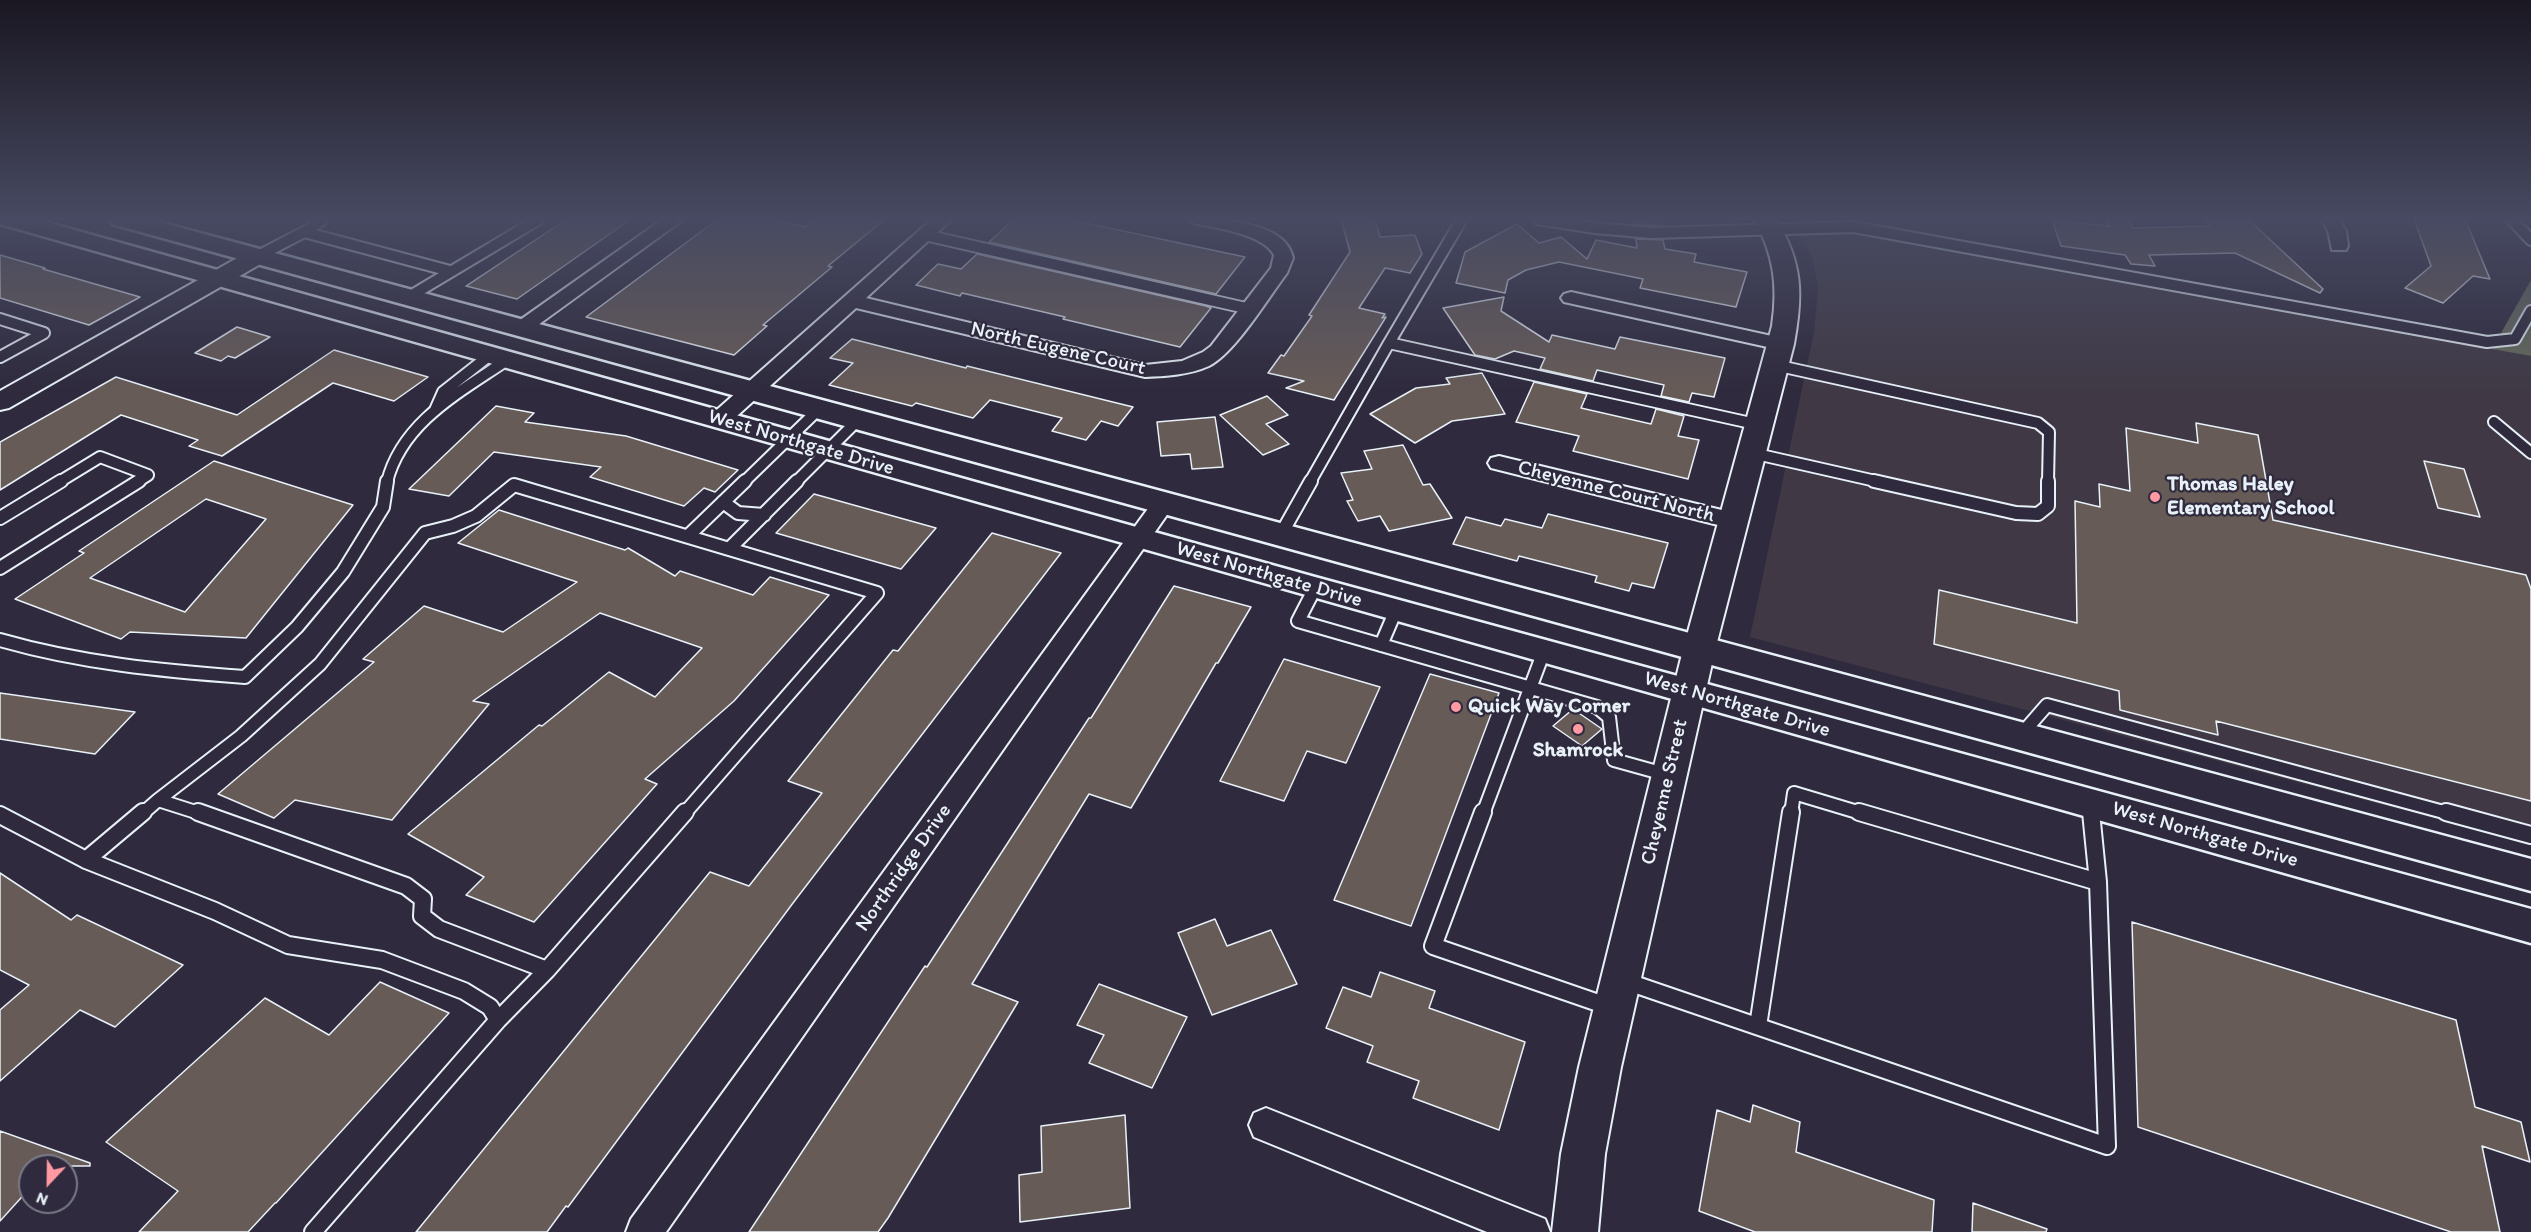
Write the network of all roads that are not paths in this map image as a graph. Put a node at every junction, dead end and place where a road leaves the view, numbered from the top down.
1 (209, 276) edge
2 (222, 276) edge
3 (330, 276) edge
4 (443, 276) edge
5 (594, 276) edge
6 (879, 276) edge
7 (1099, 276) edge
8 (1275, 276) edge
9 (1428, 276) edge
10 (1788, 276) edge
11 (2126, 276) edge
12 (218, 279) junction
13 (407, 298) junction
14 (1570, 298) dead end
15 (852, 301) junction
16 (2531, 311) edge
17 (1248, 312) junction
18 (0, 319) edge
19 (520, 329) junction
20 (1389, 343) junction
21 (1778, 355) junction
22 (0, 357) edge
23 (498, 358) junction
24 (751, 392) junction
25 (0, 402) edge
26 (818, 410) junction
27 (434, 411) junction
28 (719, 420) junction
29 (857, 421) junction
30 (2494, 422) dead end
31 (1760, 425) junction
32 (788, 440) junction
33 (828, 451) junction
34 (1752, 453) junction
35 (2531, 453) edge
36 (1499, 463) dead end
37 (723, 502) junction
38 (1163, 504) junction
39 (764, 514) junction
40 (0, 518) edge
41 (1734, 521) junction
42 (688, 536) junction
43 (1280, 536) junction
44 (1139, 538) junction
45 (730, 548) junction
46 (0, 568) edge
47 (1315, 588) junction
48 (1396, 610) junction
49 (0, 640) edge
50 (1381, 645) junction
51 (1699, 650) junction
52 (1544, 651) junction
53 (1530, 688) junction
54 (1690, 691) junction
55 (2020, 737) junction
56 (1669, 775) junction
57 (158, 800) junction
58 (2090, 803) junction
59 (0, 815) edge
60 (2531, 835) edge
61 (86, 860) junction
62 (2531, 875) edge
63 (2097, 882) junction
64 (2531, 926) edge
65 (547, 970) junction
66 (1617, 994) junction
67 (498, 1020) junction
68 (1758, 1026) junction
69 (1266, 1125) dead end
70 (314, 1232) edge
71 (644, 1232) edge
72 (1533, 1232) edge
73 (1575, 1232) edge

1 - 12 main road, West Northgate Drive
2 - 12 street
3 - 13 main road, West Northgate Drive
4 - 13 lane
5 - 19 street
6 - 15 street
7 - 17 lane
8 - 17 street, North Eugene Court
9 - 20 lane
10 - 21 street, Cheyenne Street
11 - 16 lane
12 - 23 main road, West Northgate Drive
12 - 25 street
13 - 19 main road, West Northgate Drive
14 - 21 street
15 - 17 street, North Eugene Court
15 - 24 street
18 - 22 lane
19 - 24 main road, West Northgate Drive
20 - 31 lane
20 - 43 lane
21 - 31 street, Cheyenne Street
21 - 34 lane
23 - 27 lane
23 - 27 lane
23 - 28 main road, West Northgate Drive
24 - 26 main road, West Northgate Drive
24 - 28 street
26 - 29 main road, West Northgate Drive
26 - 32 lane
27 - 49 lane
28 - 32 main road, West Northgate Drive
29 - 33 lane
29 - 38 main road, West Northgate Drive
30 - 35 lane
31 - 34 street, Cheyenne Street
32 - 33 main road, West Northgate Drive
32 - 37 lane
33 - 39 lane
33 - 44 main road, West Northgate Drive
34 - 41 street, Cheyenne Street
36 - 41 street, Cheyenne Court North
37 - 39 lane
37 - 42 lane
38 - 43 main road, West Northgate Drive
38 - 44 street, Northridge Drive
39 - 45 lane
40 - 46 lane
41 - 51 street, Cheyenne Street
42 - 45 lane
42 - 57 lane
43 - 51 main road, West Northgate Drive
44 - 47 main road, West Northgate Drive
44 - 71 street, Northridge Drive
45 - 65 lane
47 - 48 main road, West Northgate Drive
47 - 50 lane
48 - 50 lane
48 - 52 main road, West Northgate Drive
50 - 53 lane
51 - 54 street, Cheyenne Street
51 - 55 main road, West Northgate Drive
52 - 53 lane
52 - 54 main road, West Northgate Drive
53 - 56 lane
53 - 66 lane
54 - 56 street, Cheyenne Street
54 - 58 main road, West Northgate Drive
55 - 60 lane
55 - 62 main road, West Northgate Drive
56 - 66 street, Cheyenne Street
57 - 61 lane
57 - 65 lane
58 - 63 lane
58 - 64 main road, West Northgate Drive
59 - 61 lane
61 - 67 lane
63 - 68 lane
63 - 68 lane
65 - 67 lane
66 - 68 lane
66 - 73 street, Cheyenne Street
67 - 70 lane
69 - 72 street

